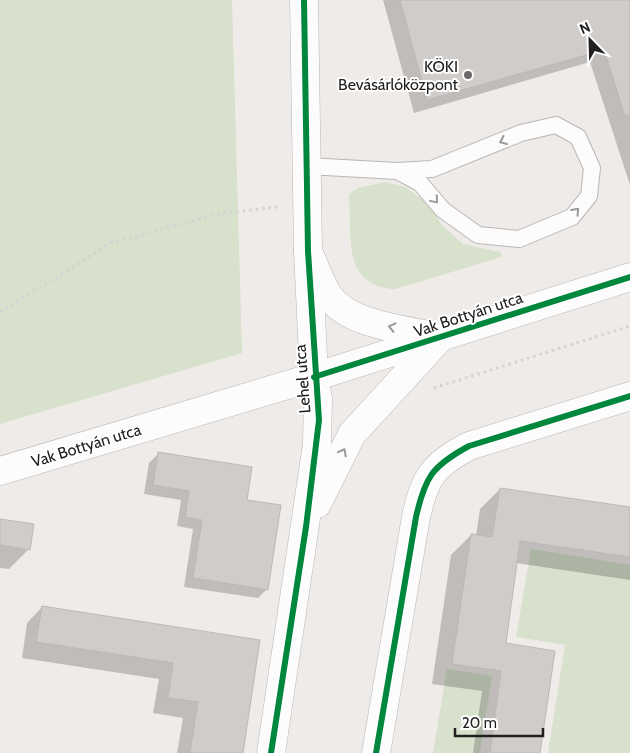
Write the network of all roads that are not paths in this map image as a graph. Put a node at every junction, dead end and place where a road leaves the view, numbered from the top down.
1 (304, 0) edge
2 (307, 166) junction
3 (396, 171) junction
4 (308, 251) junction
5 (630, 277) edge
6 (440, 338) junction
7 (314, 377) junction
8 (630, 396) edge
9 (0, 471) edge
10 (306, 527) junction
11 (271, 753) edge
12 (376, 753) edge

1 - 2 street, Lehel utca
2 - 3 lane
2 - 4 street, Lehel utca
3 -> 3 lane
6 -> 4 street
4 - 7 street, Lehel utca
5 - 6 street, Vak Bottyán utca
6 - 7 street, Vak Bottyán utca
10 -> 6 street
7 - 9 street, Vak Bottyán utca
7 - 10 street, Lehel utca
8 - 12 street
10 - 11 street, Lehel utca

